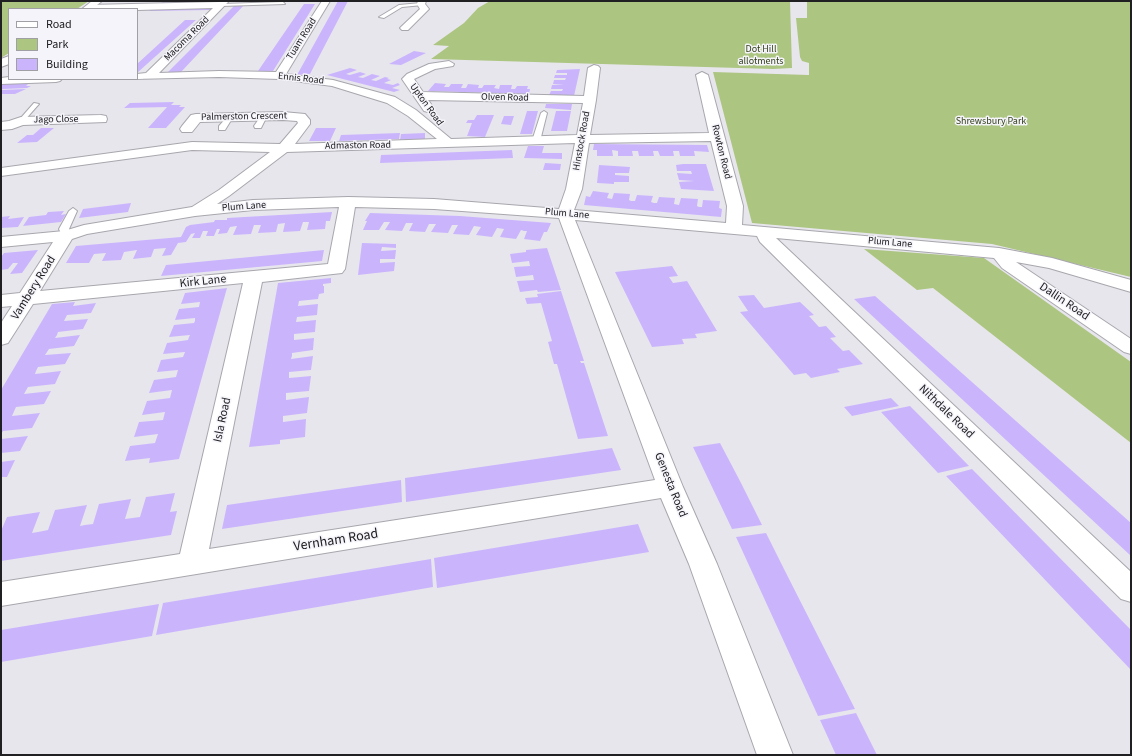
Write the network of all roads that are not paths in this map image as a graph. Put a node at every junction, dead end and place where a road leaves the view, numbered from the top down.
1 (98, 1) edge
2 (326, 1) edge
3 (422, 2) edge
4 (223, 3) edge
5 (283, 3) dead end
6 (87, 8) edge
7 (382, 17) dead end
8 (405, 28) dead end
9 (449, 64) dead end
10 (594, 68) dead end
11 (702, 75) dead end
12 (150, 76) junction
13 (279, 76) junction
14 (138, 77) edge
15 (28, 80) edge
16 (1, 81) edge
17 (421, 96) junction
18 (590, 100) junction
19 (36, 104) dead end
20 (544, 113) dead end
21 (101, 119) dead end
22 (11, 124) edge
23 (187, 129) dead end
24 (717, 137) junction
25 (583, 139) junction
26 (443, 140) junction
27 (536, 140) junction
28 (1, 141) edge
29 (284, 148) junction
30 (1, 172) edge
31 (348, 202) junction
32 (73, 211) dead end
33 (195, 211) junction
34 (565, 214) junction
35 (734, 229) junction
36 (765, 232) junction
37 (66, 236) junction
38 (1, 242) edge
39 (999, 253) junction
40 (254, 277) junction
41 (1131, 286) edge
42 (27, 298) junction
43 (1, 301) edge
44 (1, 339) edge
45 (1131, 348) edge
46 (670, 487) junction
47 (192, 564) junction
48 (1131, 590) edge
49 (1, 594) edge
50 (775, 755) edge

1 - 6 street
2 - 13 street, Tuam Road
3 - 7 lane
3 - 8 street
4 - 5 lane
4 - 6 street
4 - 12 street, Macoma Road
9 - 17 street, Upton Road
10 - 18 street, Hinstock Road
11 - 24 street, Rowton Road
12 - 13 street, Ennis Road
12 - 14 street, Ennis Road
13 - 26 street, Ennis Road
15 - 16 street
17 - 18 street, Olven Road
17 - 26 street, Upton Road
18 - 25 street, Hinstock Road
19 - 22 lane
20 - 27 lane
21 - 22 street, Jago Close
22 - 28 street
23 - 29 street, Palmerston Crescent
24 - 25 street, Admaston Road
24 - 35 street, Rowton Road
25 - 27 street, Admaston Road
25 - 34 street, Hinstock Road
26 - 27 street, Admaston Road
26 - 29 street, Admaston Road
29 - 30 street, Admaston Road
29 - 33 street, Palmerston Crescent
31 - 33 street, Plum Lane
31 - 34 street, Plum Lane
31 - 40 street, Kirk Lane
32 - 37 lane
33 - 37 street, Plum Lane
34 - 35 street, Plum Lane
34 - 46 street, Genesta Road
35 - 36 street, Plum Lane
36 - 39 street, Plum Lane
36 - 48 street, Nithdale Road
37 - 38 street, Plum Lane
37 - 42 street, Vambery Road
39 - 41 street, Plum Lane
39 - 45 street, Dallin Road
40 - 42 street, Kirk Lane
40 - 47 street, Isla Road
42 - 43 street, Kirk Lane
42 - 44 street, Vambery Road
46 - 47 street, Vernham Road
46 - 50 street, Genesta Road
47 - 49 street, Vernham Road

